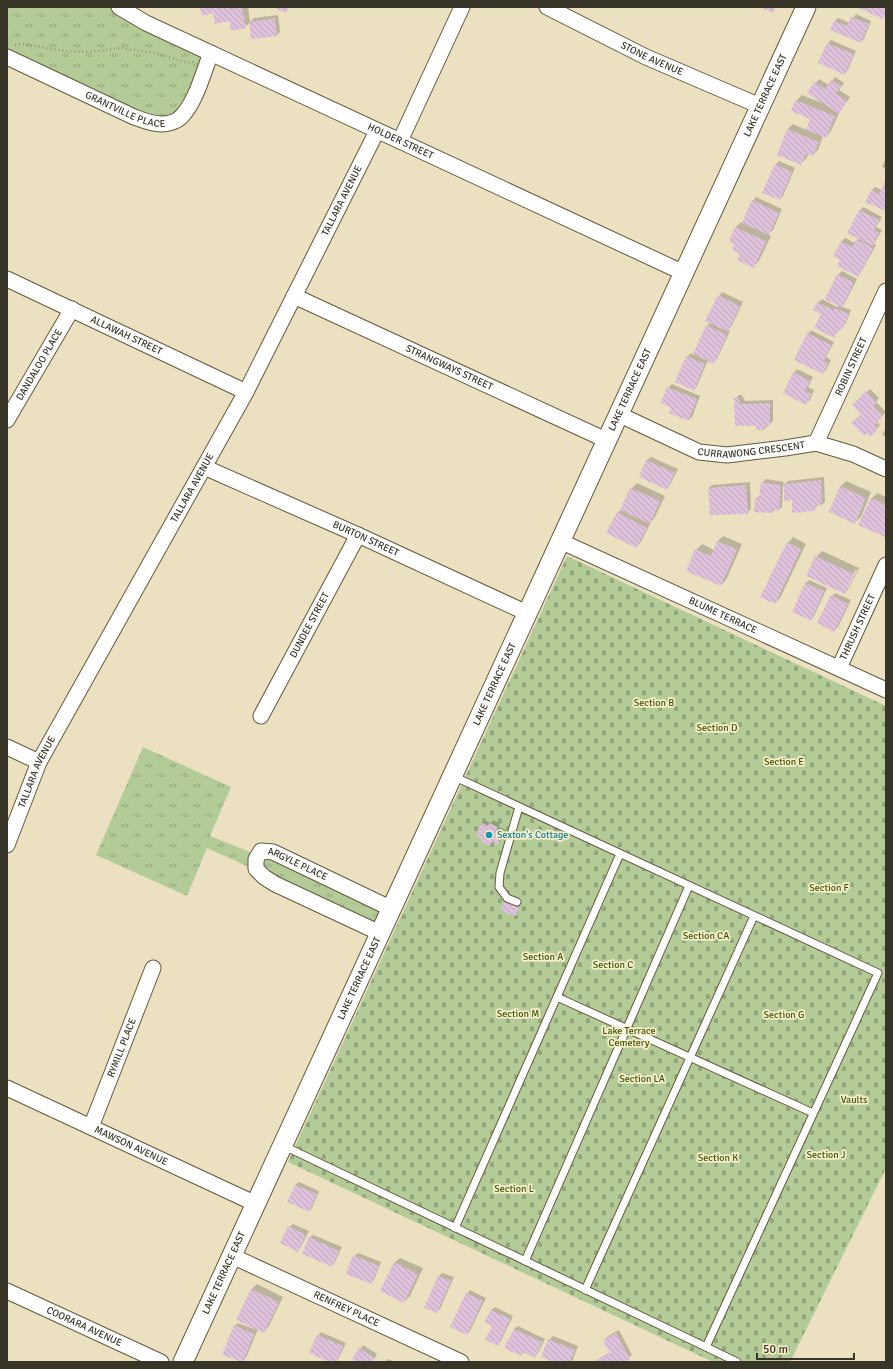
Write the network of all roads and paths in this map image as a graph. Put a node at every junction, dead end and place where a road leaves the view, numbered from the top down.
1 (119, 7) edge
2 (462, 7) edge
3 (546, 7) edge
4 (806, 7) edge
5 (9, 56) edge
6 (210, 58) junction
7 (760, 106) junction
8 (377, 130) junction
9 (400, 141) junction
10 (684, 273) junction
11 (7, 279) edge
12 (886, 291) edge
13 (294, 296) junction
14 (72, 309) junction
15 (246, 392) junction
16 (618, 414) junction
17 (7, 420) edge
18 (606, 440) junction
19 (816, 443) junction
20 (204, 467) junction
21 (886, 469) edge
22 (358, 535) junction
23 (560, 541) junction
24 (886, 565) edge
25 (527, 613) junction
26 (839, 668) junction
27 (886, 690) edge
28 (262, 716) dead end
29 (7, 747) edge
30 (39, 762) junction
31 (452, 776) junction
32 (519, 807) junction
33 (7, 845) edge
34 (620, 854) junction
35 (689, 886) junction
36 (517, 902) dead end
37 (392, 909) junction
38 (754, 916) junction
39 (380, 934) junction
40 (153, 968) dead end
41 (557, 997) junction
42 (626, 1028) junction
43 (690, 1057) junction
44 (7, 1088) edge
45 (813, 1113) junction
46 (91, 1127) junction
47 (282, 1146) junction
48 (256, 1204) junction
49 (455, 1228) junction
50 (232, 1256) junction
51 (525, 1261) junction
52 (585, 1290) junction
53 (7, 1291) edge
54 (706, 1347) junction
55 (161, 1362) edge
56 (183, 1362) edge
57 (461, 1362) edge
58 (737, 1362) edge

1 - 6 street, HOLDER STREET
2 - 9 street
3 - 7 street, STONE AVENUE
4 - 7 street, LAKE TERRACE EAST
5 - 6 path
5 - 6 street, GRANTVILLE PLACE
6 - 8 street, HOLDER STREET
7 - 10 street, LAKE TERRACE EAST
8 - 9 street, HOLDER STREET
8 - 13 street, TALLARA AVENUE
9 - 10 street, HOLDER STREET
10 - 16 street, LAKE TERRACE EAST
11 - 14 street, ALLAWAH STREET
12 - 19 street, ROBIN STREET
13 - 15 street, TALLARA AVENUE
13 - 18 street, STRANGWAYS STREET
14 - 15 street, ALLAWAH STREET
14 - 17 street, DANDALOO PLACE
15 - 20 street, TALLARA AVENUE
16 - 18 street, LAKE TERRACE EAST
16 - 19 street, CURRAWONG CRESCENT
18 - 23 street, LAKE TERRACE EAST
19 - 21 street, CURRAWONG CRESCENT
20 - 22 street, BURTON STREET
20 - 30 street, TALLARA AVENUE
22 - 25 street, BURTON STREET
22 - 28 street, DUNDEE STREET
23 - 25 street, LAKE TERRACE EAST
23 - 26 street, BLUME TERRACE
24 - 26 street, THRUSH STREET
25 - 31 street, LAKE TERRACE EAST
26 - 27 street, BLUME TERRACE
29 - 30 street
30 - 33 street, TALLARA AVENUE
31 - 32 lane
31 - 37 street, LAKE TERRACE EAST
32 - 34 lane
32 - 36 lane
34 - 35 lane
34 - 41 lane
35 - 38 lane
35 - 42 lane
37 - 39 street, LAKE TERRACE EAST
37 - 39 street, ARGYLE PLACE
38 - 43 lane
38 - 45 lane
39 - 47 street, LAKE TERRACE EAST
40 - 46 street, RYMILL PLACE
41 - 42 lane
41 - 49 lane
42 - 43 lane
42 - 51 lane
43 - 45 lane
43 - 52 lane
44 - 46 street, MAWSON AVENUE
45 - 54 lane
46 - 48 street, MAWSON AVENUE
47 - 48 street, LAKE TERRACE EAST
47 - 49 lane
48 - 50 street, LAKE TERRACE EAST
49 - 51 lane
50 - 56 street, LAKE TERRACE EAST
50 - 57 street, RENFREY PLACE
51 - 52 lane
52 - 54 lane
53 - 55 street, COORARA AVENUE
54 - 58 lane

